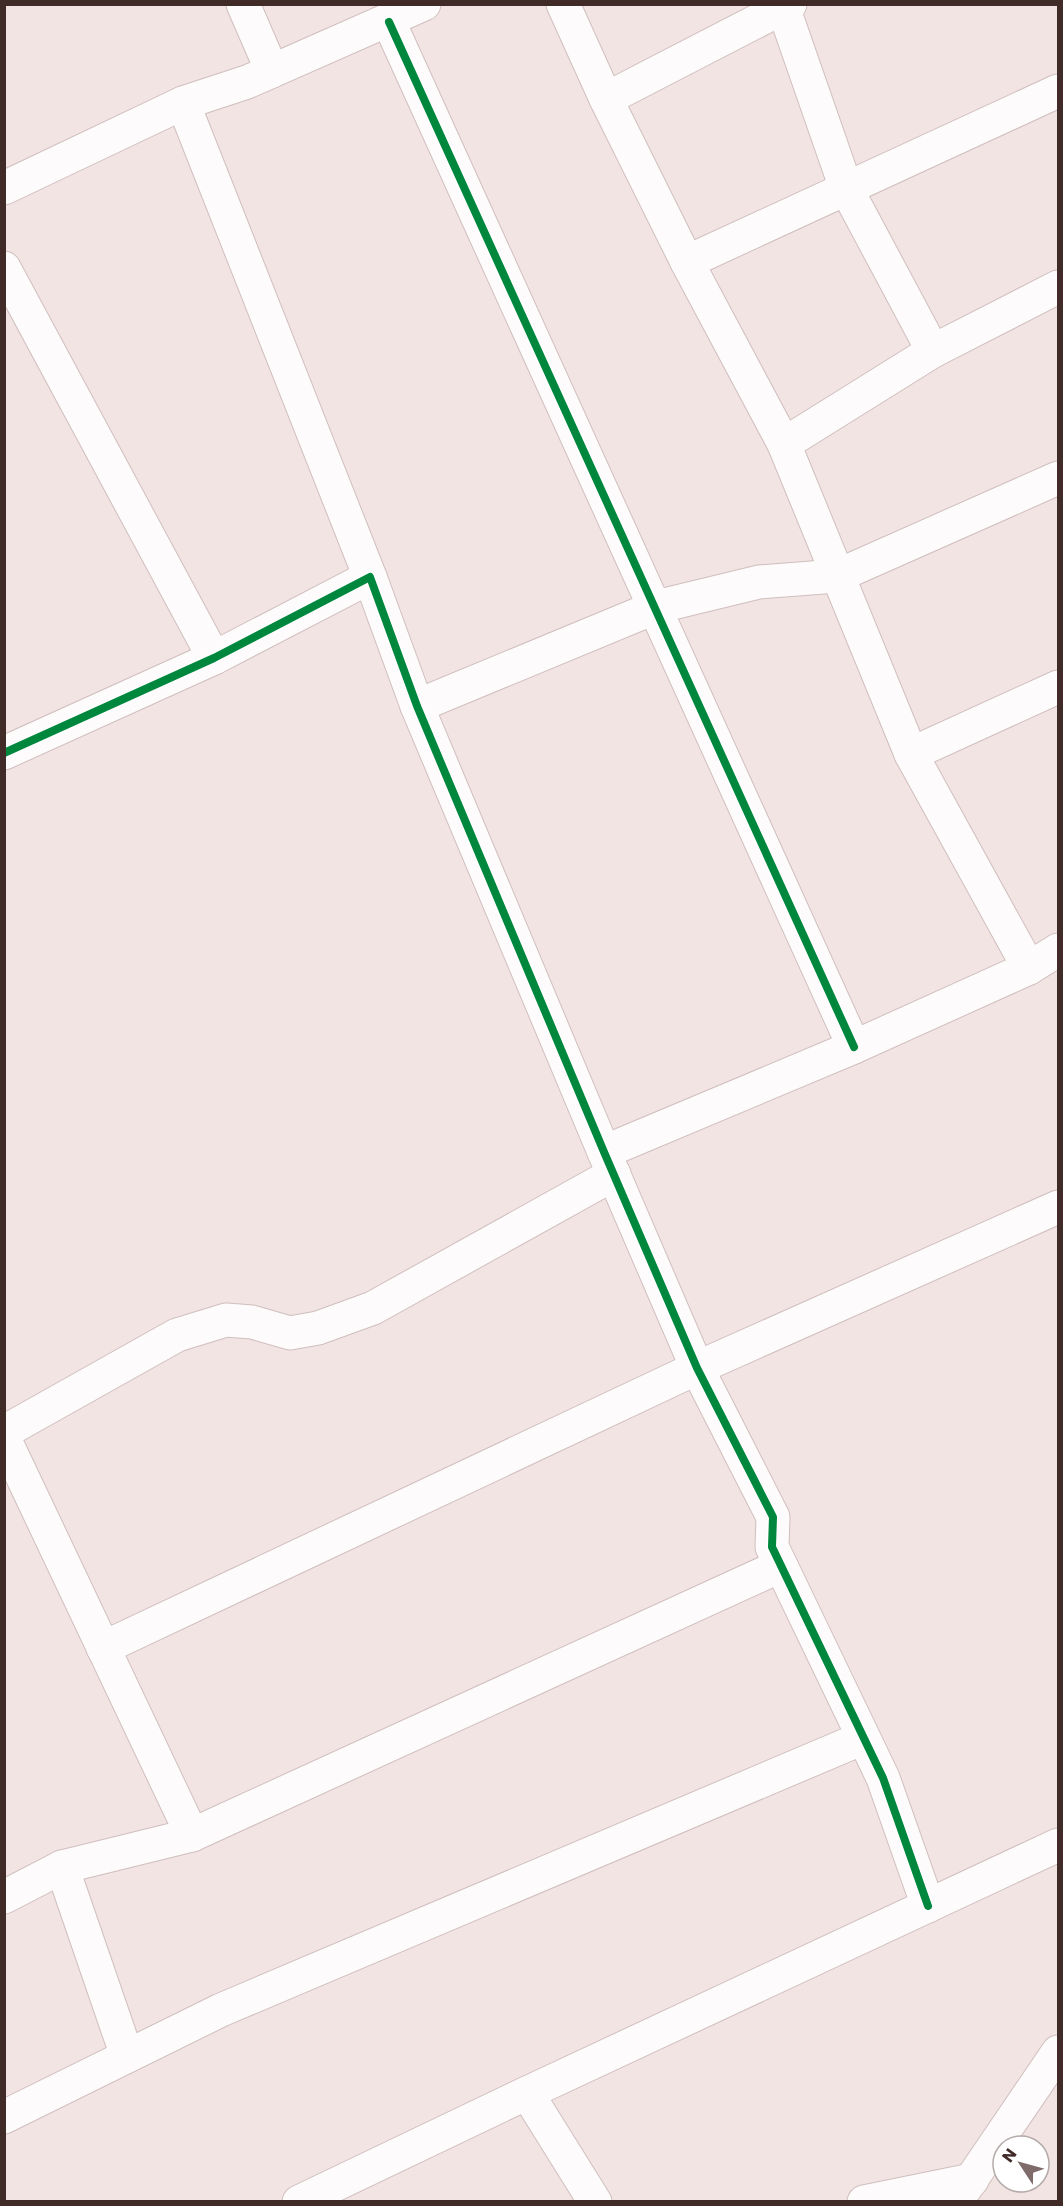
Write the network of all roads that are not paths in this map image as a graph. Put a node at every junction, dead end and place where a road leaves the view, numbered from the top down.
1 (243, 4) edge
2 (424, 4) edge
3 (563, 4) edge
4 (785, 6) edge
5 (389, 22) junction
6 (272, 71) junction
7 (1059, 91) edge
8 (606, 99) junction
9 (183, 103) junction
10 (4, 188) edge
11 (846, 188) junction
12 (687, 262) junction
13 (4, 268) edge
14 (1059, 287) edge
15 (933, 351) junction
16 (784, 444) junction
17 (1059, 478) edge
18 (837, 576) junction
19 (370, 577) junction
20 (656, 607) junction
21 (214, 658) junction
22 (1059, 687) edge
23 (417, 706) junction
24 (5, 753) edge
25 (911, 754) junction
26 (1059, 950) edge
27 (1029, 968) junction
28 (854, 1047) junction
29 (609, 1163) junction
30 (1059, 1206) edge
31 (697, 1368) junction
32 (4, 1432) edge
33 (4, 1438) edge
34 (780, 1566) junction
35 (103, 1648) junction
36 (863, 1738) junction
37 (192, 1835) junction
38 (1059, 1845) edge
39 (62, 1867) junction
40 (4, 1896) edge
41 (928, 1906) junction
42 (1059, 2052) edge
43 (127, 2056) junction
44 (527, 2093) junction
45 (4, 2117) edge
46 (964, 2191) edge
47 (299, 2202) edge
48 (595, 2202) edge
49 (864, 2202) edge

1 - 6 street
2 - 5 street
3 - 8 street
4 - 8 street
4 - 11 street
5 - 6 street
5 - 20 street
6 - 9 street
7 - 11 street
8 - 12 street
9 - 10 street
9 - 19 street
11 - 12 street
11 - 15 street
12 - 16 street
13 - 21 street
14 - 15 street
15 - 16 street
16 - 18 street
17 - 18 street
18 - 20 street
18 - 25 street
19 - 21 street
19 - 23 street
20 - 23 street
20 - 28 street
21 - 24 street
22 - 25 street
23 - 29 street
25 - 27 street
26 - 27 street
27 - 28 street
28 - 29 street
29 - 31 street
29 - 32 street
30 - 31 street
31 - 34 street
31 - 35 street
33 - 35 street
34 - 36 street
34 - 37 street
35 - 37 street
36 - 41 street
36 - 43 street
37 - 39 street
38 - 41 street
39 - 40 street
39 - 43 street
41 - 44 street
42 - 46 street
43 - 45 street
44 - 47 street
44 - 48 street
46 - 49 street

